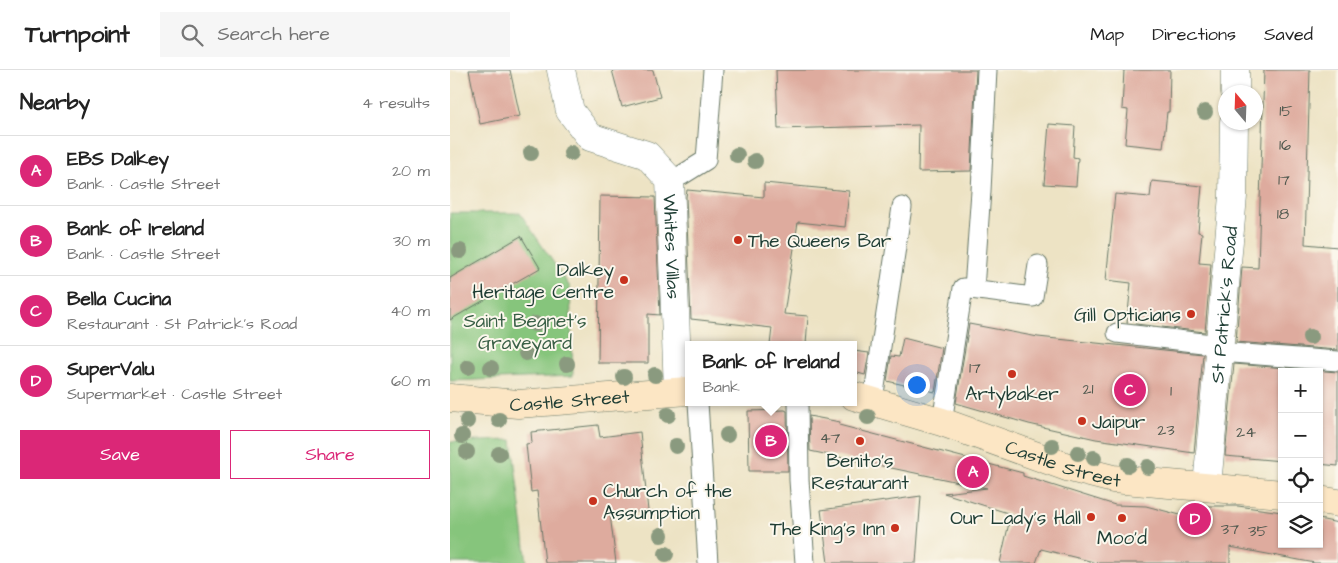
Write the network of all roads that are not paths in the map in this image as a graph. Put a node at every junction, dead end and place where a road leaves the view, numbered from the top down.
1 (562, 70) edge
2 (713, 70) edge
3 (987, 70) edge
4 (1235, 70) edge
5 (1235, 85) edge
6 (1234, 130) edge
7 (670, 180) junction
8 (902, 207) dead end
9 (1038, 265) dead end
10 (974, 289) junction
11 (1117, 333) dead end
12 (1220, 348) junction
13 (685, 359) edge
14 (1338, 361) edge
15 (685, 395) edge
16 (450, 398) edge
17 (863, 398) edge
18 (689, 406) edge
19 (798, 406) edge
20 (942, 422) junction
21 (1207, 486) junction
22 (1278, 494) edge
23 (1323, 501) edge
24 (1338, 503) edge
25 (708, 563) edge
26 (804, 563) edge

1 - 7 street, Whites Villas
2 - 7 lane
3 - 10 lane
4 - 5 street
6 - 12 street, St Patrick's Road
7 - 13 street, Whites Villas
8 - 17 lane
9 - 10 lane
10 - 20 lane
11 - 12 lane
12 - 14 lane
12 - 21 street, St Patrick's Road
15 - 16 main road, Castle Street
17 - 20 main road, Castle Street
18 - 25 lane
19 - 26 lane
20 - 21 main road, Castle Street
21 - 22 main road, Castle Street
23 - 24 main road

